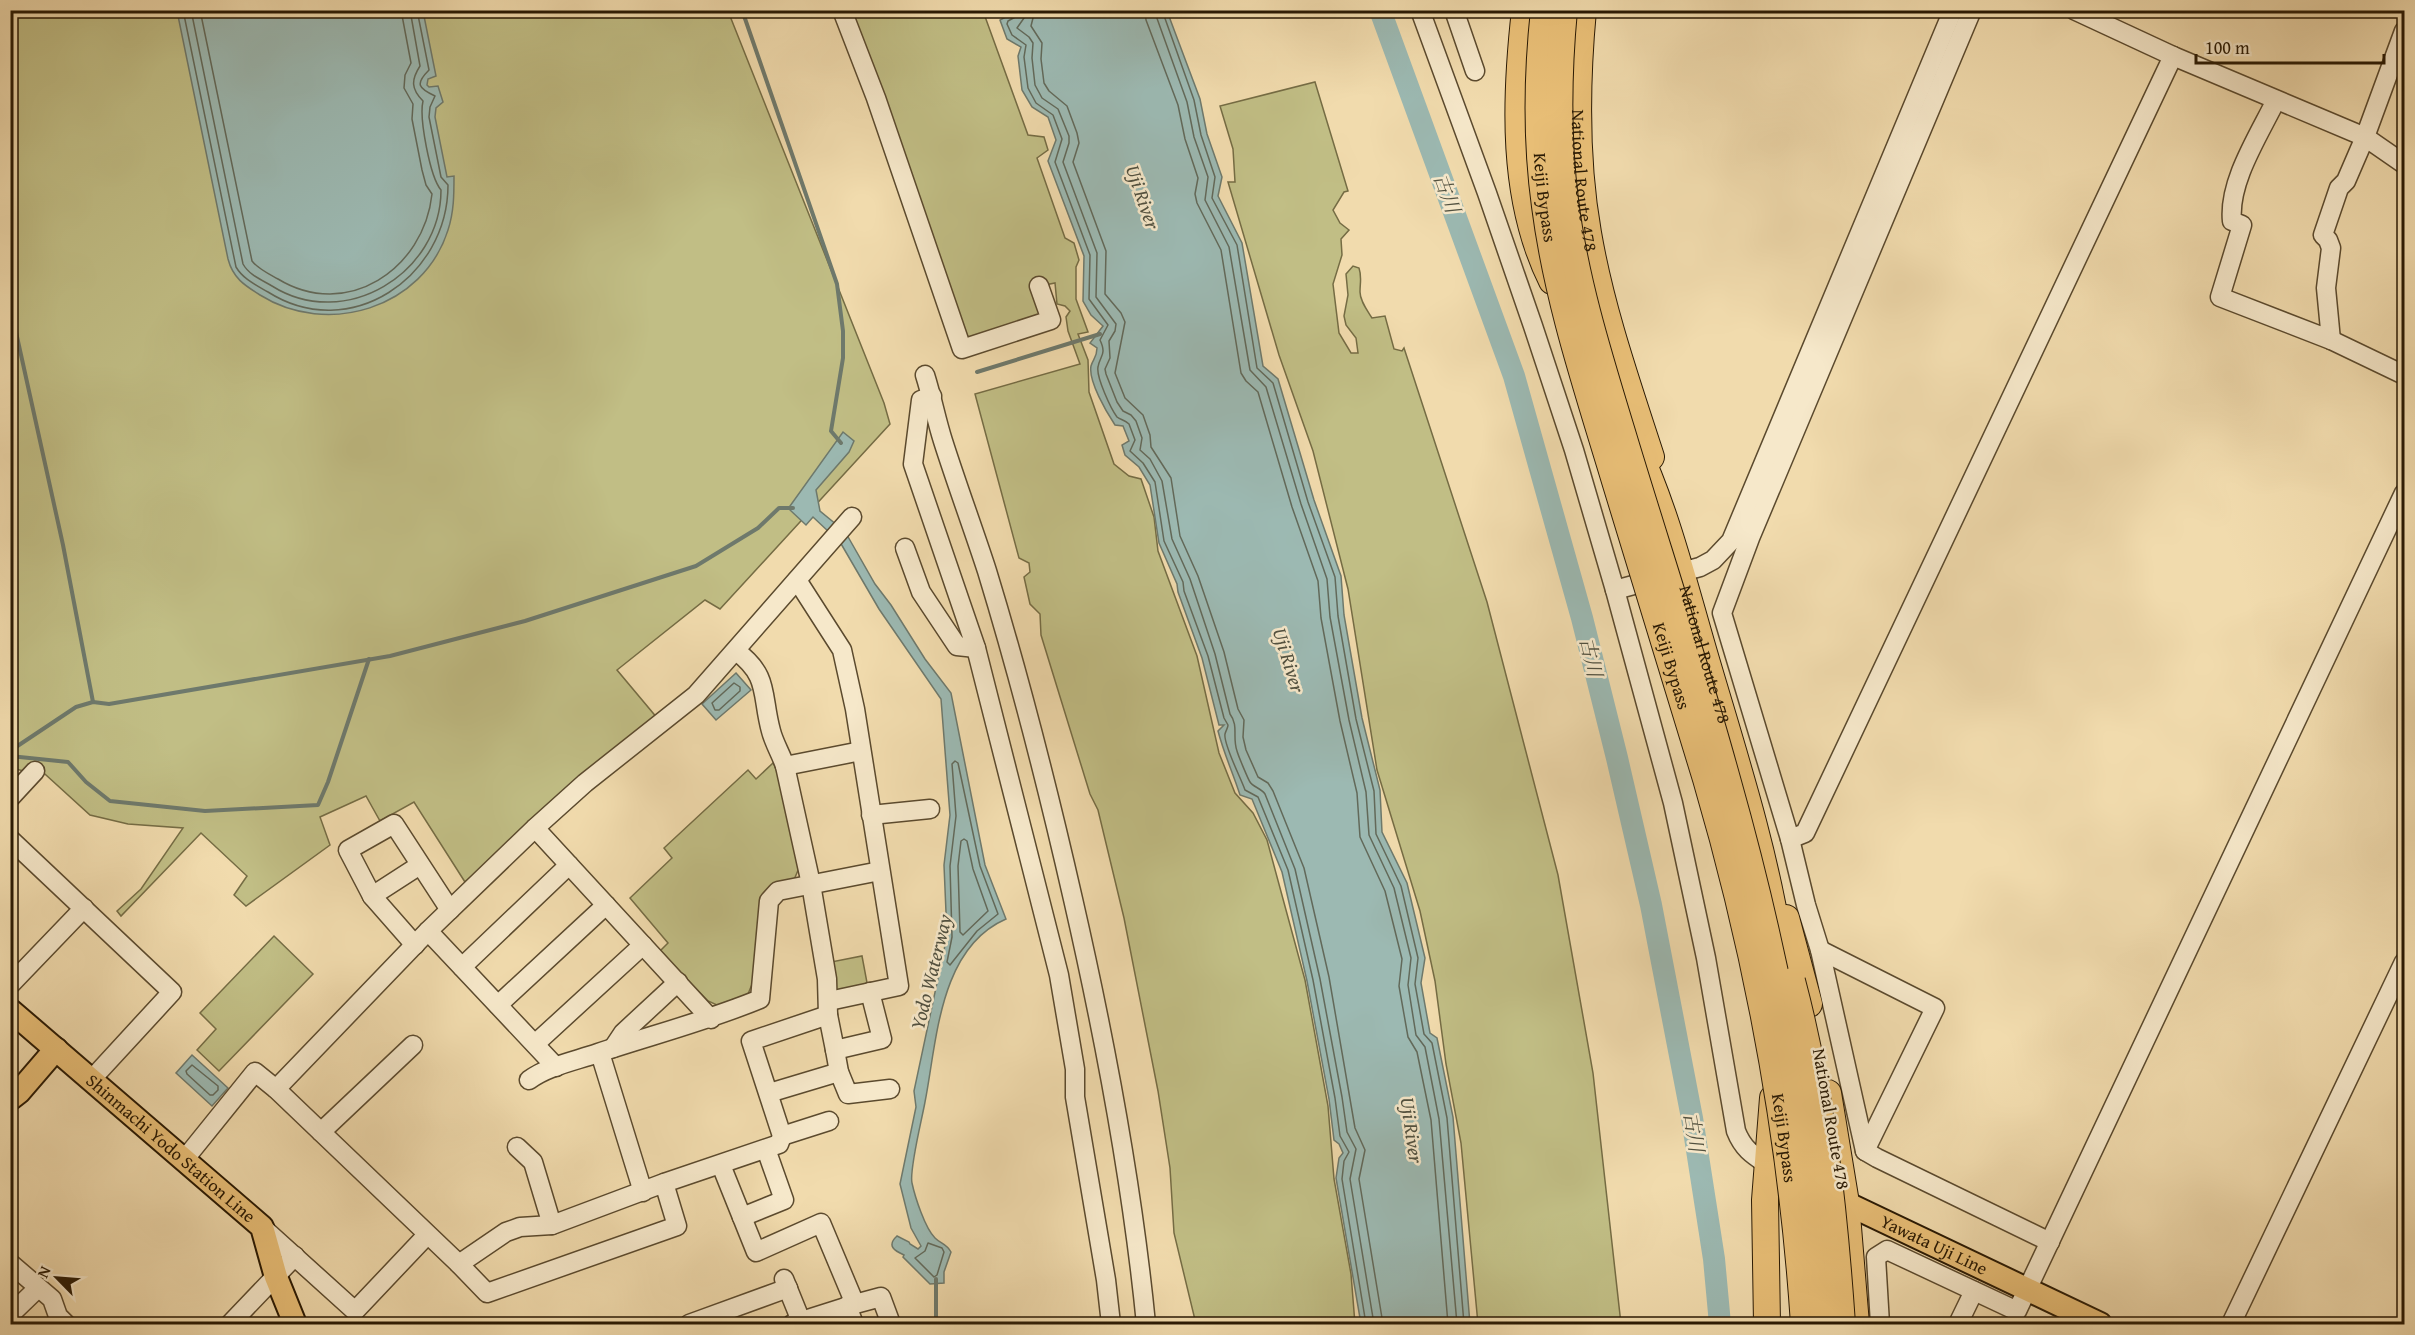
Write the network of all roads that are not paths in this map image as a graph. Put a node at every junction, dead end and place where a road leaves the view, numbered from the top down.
1 (842, 10) edge
2 (1420, 10) edge
3 (1454, 10) edge
4 (1525, 10) edge
5 (1544, 10) edge
6 (1564, 10) edge
7 (1583, 10) edge
8 (1953, 10) edge
9 (1972, 10) edge
10 (2074, 10) edge
11 (2404, 31) edge
12 (2173, 56) junction
13 (1475, 71) dead end
14 (2276, 100) junction
15 (2365, 137) junction
16 (2404, 164) edge
17 (1039, 286) dead end
18 (2331, 340) junction
19 (925, 375) dead end
20 (2404, 375) edge
21 (932, 396) junction
22 (2404, 493) edge
23 (842, 528) dead end
24 (1743, 535) junction
25 (905, 548) dead end
26 (1684, 571) junction
27 (797, 580) junction
28 (1615, 590) junction
29 (976, 648) junction
30 (736, 651) junction
31 (861, 751) junction
32 (785, 766) junction
33 (35, 771) dead end
34 (1727, 778) junction
35 (10, 798) edge
36 (930, 809) dead end
37 (871, 815) junction
38 (536, 828) junction
39 (10, 839) edge
40 (1790, 839) junction
41 (420, 865) junction
42 (570, 865) junction
43 (880, 871) junction
44 (811, 884) junction
45 (372, 896) junction
46 (606, 905) junction
47 (84, 908) junction
48 (1795, 908) junction
49 (450, 910) junction
50 (429, 930) junction
51 (415, 945) junction
52 (643, 945) junction
53 (1820, 950) junction
54 (2404, 962) edge
55 (462, 967) junction
56 (678, 982) junction
57 (10, 985) edge
58 (870, 992) junction
59 (498, 1005) junction
60 (828, 1008) junction
61 (10, 1010) edge
62 (711, 1019) junction
63 (535, 1044) junction
64 (413, 1045) dead end
65 (56, 1049) junction
66 (607, 1050) junction
67 (834, 1050) junction
68 (556, 1067) junction
69 (839, 1072) junction
70 (91, 1080) junction
71 (529, 1080) dead end
72 (276, 1089) junction
73 (890, 1089) dead end
74 (769, 1093) junction
75 (10, 1099) edge
76 (829, 1121) dead end
77 (321, 1132) junction
78 (782, 1136) junction
79 (1785, 1145) junction
80 (517, 1147) dead end
81 (766, 1149) junction
82 (1865, 1151) junction
83 (184, 1160) junction
84 (721, 1165) junction
85 (1768, 1165) junction
86 (664, 1183) junction
87 (643, 1192) junction
88 (1846, 1203) junction
89 (742, 1217) junction
90 (552, 1225) junction
91 (262, 1227) junction
92 (427, 1235) junction
93 (2050, 1242) junction
94 (295, 1256) junction
95 (10, 1263) edge
96 (459, 1264) junction
97 (276, 1277) junction
98 (38, 1288) junction
99 (2028, 1290) junction
100 (1974, 1291) junction
101 (851, 1305) junction
102 (10, 1315) edge
103 (699, 1323) edge
104 (796, 1323) edge
105 (66, 1324) edge
106 (230, 1324) edge
107 (296, 1324) edge
108 (854, 1324) edge
109 (891, 1324) edge
110 (1111, 1324) edge
111 (1146, 1324) edge
112 (1767, 1324) edge
113 (1787, 1324) edge
114 (1804, 1324) edge
115 (1824, 1324) edge
116 (1842, 1324) edge
117 (1856, 1324) edge
118 (1880, 1324) edge
119 (1958, 1324) edge
120 (2100, 1324) edge
121 (2231, 1324) edge

1 - 17 street
2 - 28 street
3 - 13 street
4 - 26 highway, National Route 478
5 - 79 highway, Keiji Bypass, bridge
6 - 34 highway, Keiji Bypass, bridge
7 - 26 highway, National Route 478
8 - 24 street
9 - 24 street
10 - 12 street
11 - 15 street
12 - 14 street
12 - 40 street
14 - 15 street
14 - 18 street
15 - 16 street
15 - 18 street
18 - 20 street
19 - 21 street
21 - 29 street
21 - 111 street
22 - 93 street
23 - 27 street
24 - 26 street
24 - 40 street
25 - 29 street
26 - 28 street
26 - 48 highway, National Route 478
26 - 85 highway, National Route 478
27 - 30 street
27 - 31 street
28 - 85 street
29 - 110 street
30 - 32 street
30 - 38 street
31 - 32 street
31 - 37 street
32 - 44 street
33 - 35 street
34 - 115 highway, Keiji Bypass, bridge
34 - 116 highway, bridge
36 - 37 street
37 - 43 street
38 - 42 street
38 - 49 street
39 - 47 street
40 - 48 street
41 - 45 street
41 - 45 street
41 - 49 street
42 - 46 street
42 - 55 street
43 - 44 street
43 - 58 street
44 - 60 street
44 - 62 street
45 - 51 street
46 - 52 street
46 - 59 street
47 - 57 street
47 - 70 street
48 - 53 street
48 - 88 highway, National Route 478
49 - 50 street
50 - 51 street
50 - 55 street
51 - 72 street
52 - 56 street
52 - 63 street
53 - 82 street
53 - 82 street
54 - 121 street
55 - 59 street
56 - 62 street
56 - 66 street
58 - 60 street
58 - 67 street
59 - 63 street
60 - 67 street
60 - 74 street
61 - 65 main road, Shinmachi Yodo Station Line
62 - 66 street
63 - 68 street
64 - 77 street
65 - 70 main road, Shinmachi Yodo Station Line
65 - 75 main road
66 - 68 street
66 - 87 street
67 - 69 street
68 - 71 street
69 - 73 street
69 - 74 street
70 - 83 main road, Shinmachi Yodo Station Line
72 - 77 street
72 - 83 street
74 - 78 street
76 - 78 street
77 - 92 street
78 - 81 street
79 - 113 highway, bridge
79 - 114 highway, Keiji Bypass, bridge
80 - 90 street
81 - 84 street
81 - 89 street
82 - 93 street
83 - 91 main road, Shinmachi Yodo Station Line
84 - 86 street
84 - 89 street
85 - 88 main road, Yawata Uji Line
85 - 112 highway, National Route 478
86 - 87 street
86 - 96 street
87 - 90 street
88 - 99 main road, Yawata Uji Line
88 - 117 highway, National Route 478
89 - 101 street
90 - 96 street
91 - 94 street
91 - 97 main road, Shinmachi Yodo Station Line
92 - 94 street
92 - 96 street
93 - 99 street
94 - 97 street
95 - 98 street
97 - 106 street
97 - 107 main road, Shinmachi Yodo Station Line
98 - 102 street
98 - 105 street
99 - 100 street
99 - 120 main road, Yawata Uji Line
100 - 118 street
100 - 119 street
101 - 104 street
101 - 108 street
101 - 109 street
103 - 104 street

